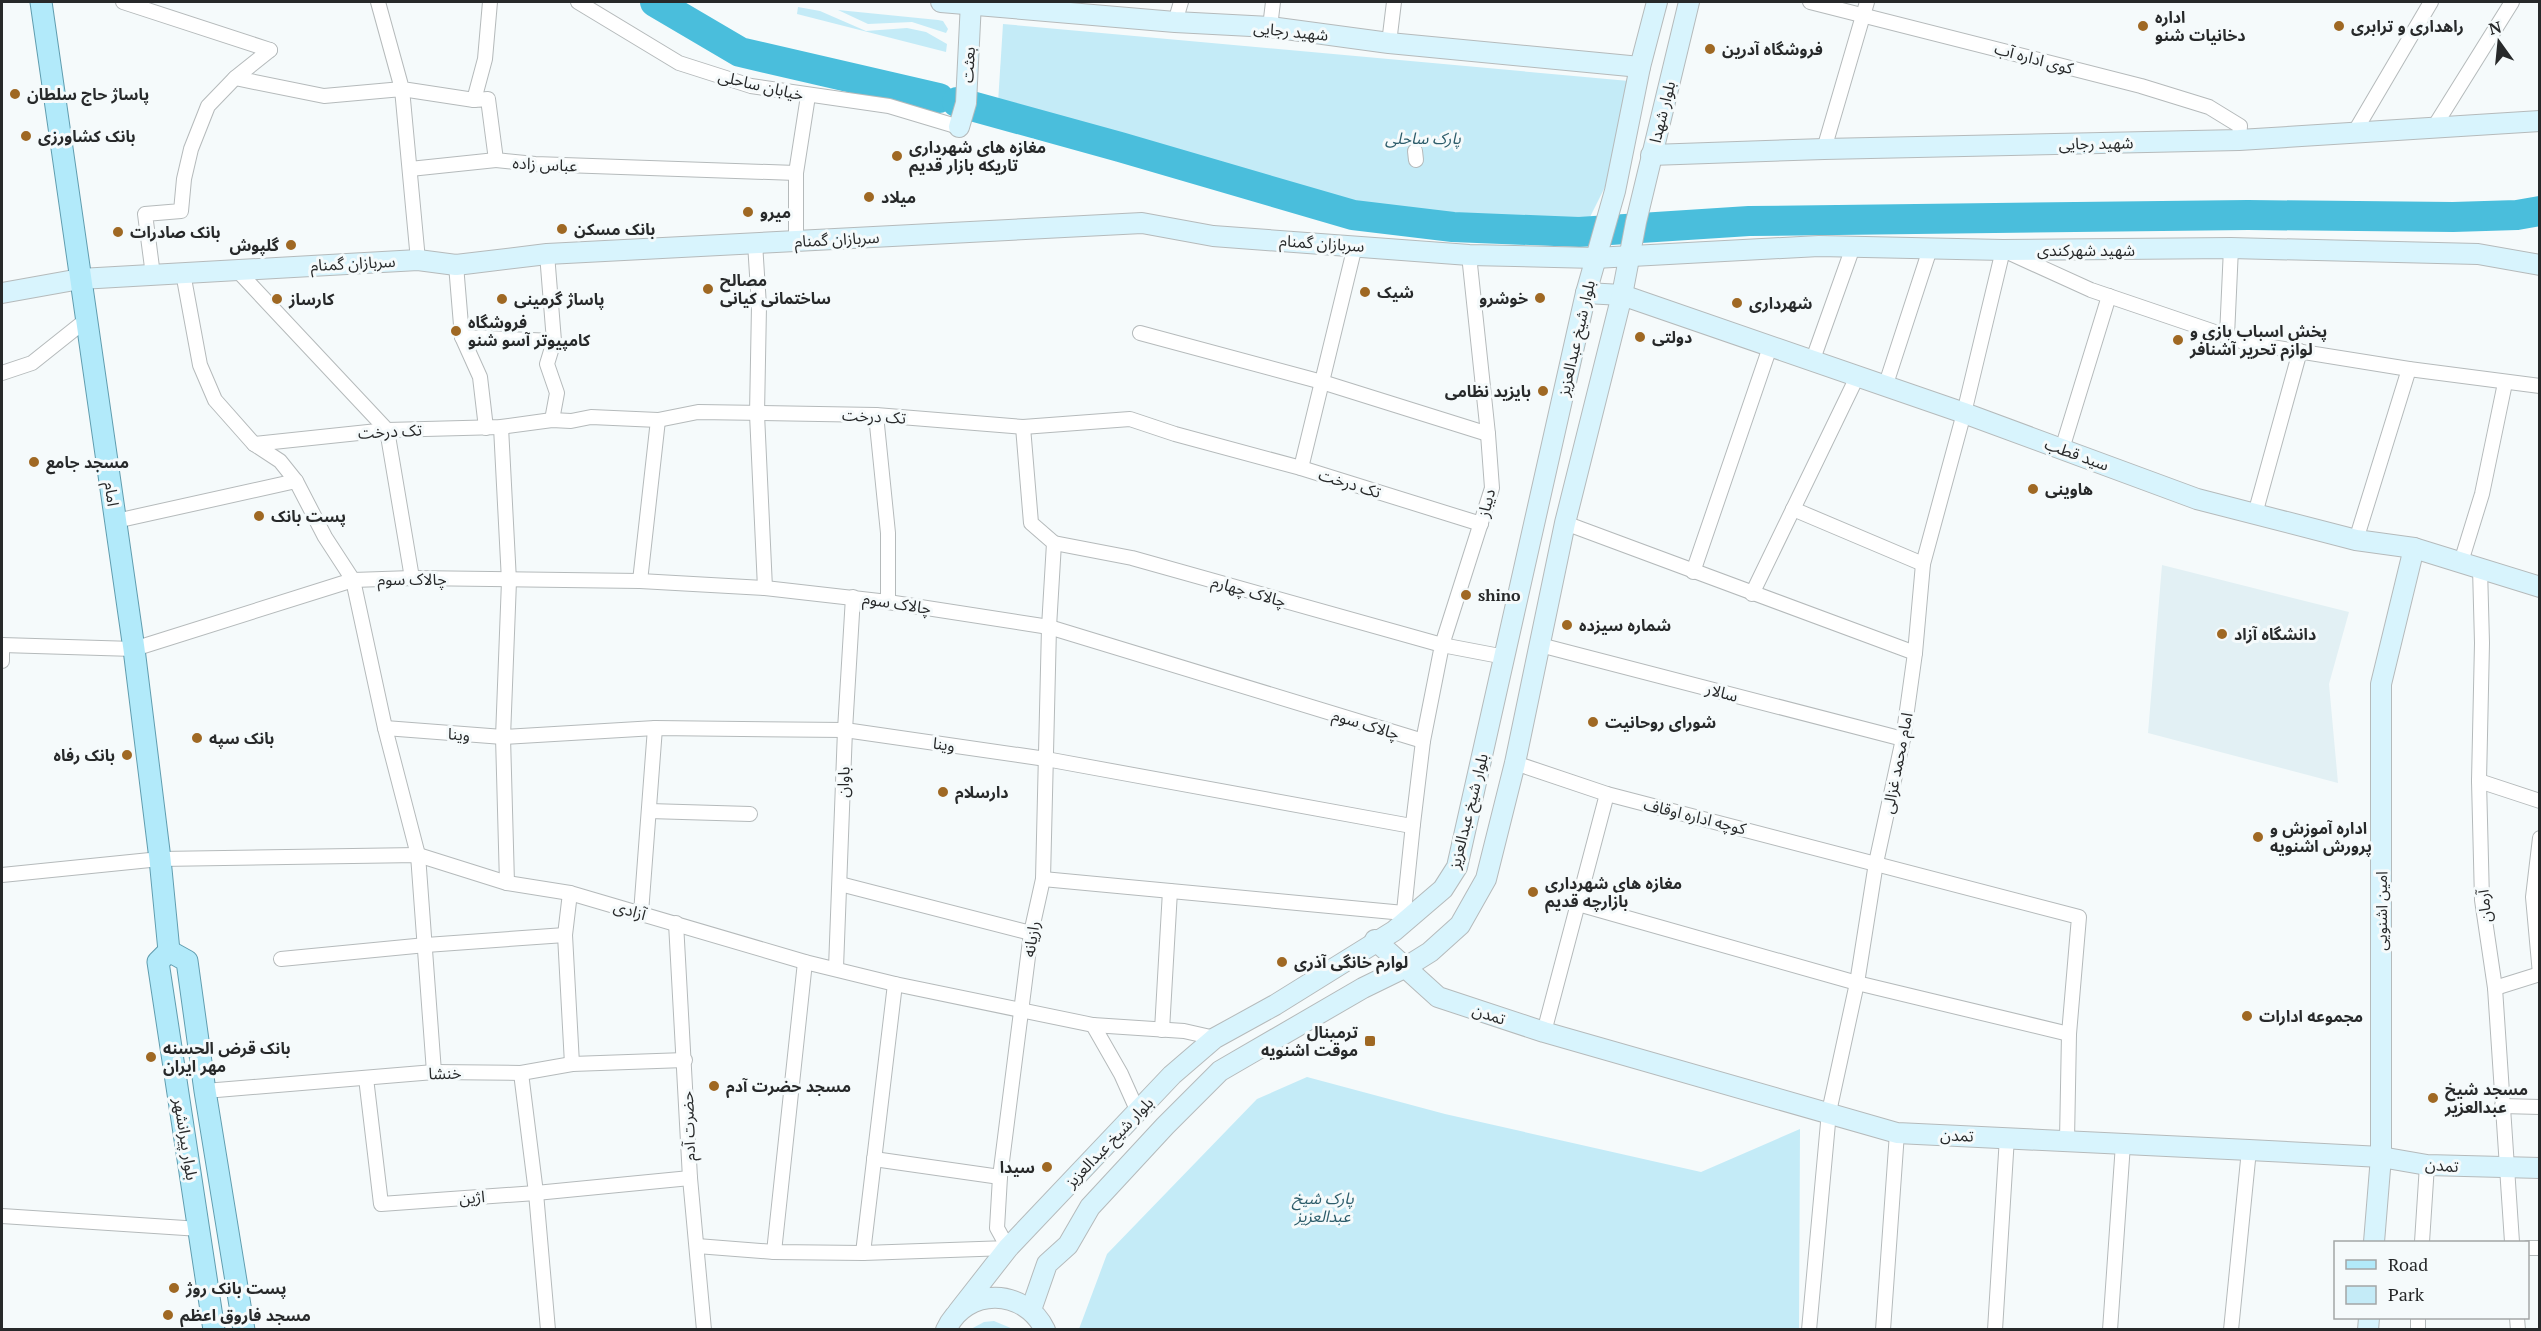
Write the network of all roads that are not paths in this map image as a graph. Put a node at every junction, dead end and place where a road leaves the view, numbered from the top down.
1 (41, 2) edge
2 (123, 2) edge
3 (378, 2) edge
4 (490, 2) edge
5 (578, 2) edge
6 (940, 2) edge
7 (1181, 2) edge
8 (1273, 2) edge
9 (1394, 2) edge
10 (1657, 2) edge
11 (1689, 2) edge
12 (1810, 2) edge
13 (2431, 2) edge
14 (2512, 2) edge
15 (971, 3) edge
16 (1100, 8) edge
17 (1865, 8) edge
18 (1175, 22) junction
19 (1270, 27) junction
20 (1389, 43) junction
21 (1640, 67) junction
22 (235, 78) junction
23 (402, 89) junction
24 (808, 96) junction
25 (474, 100) junction
26 (2540, 121) edge
27 (959, 127) joint
28 (2434, 127) junction
29 (2354, 133) junction
30 (2239, 140) junction
31 (1824, 148) junction
32 (1651, 156) junction
33 (496, 160) junction
34 (410, 169) junction
35 (796, 173) junction
36 (796, 241) junction
37 (755, 243) junction
38 (1355, 246) junction
39 (1853, 247) junction
40 (2231, 248) junction
41 (1598, 249) junction
42 (1632, 249) junction
43 (1930, 249) junction
44 (2003, 250) junction
45 (2540, 250) edge
46 (547, 254) junction
47 (1469, 255) junction
48 (2510, 258) junction
49 (418, 260) junction
50 (456, 265) junction
51 (2540, 266) edge
52 (236, 269) junction
53 (183, 273) junction
54 (153, 275) junction
55 (80, 279) junction
56 (1586, 293) junction
57 (1622, 295) junction
58 (5, 296) edge
59 (2109, 296) junction
60 (86, 320) junction
61 (1140, 333) dead end
62 (2227, 336) junction
63 (462, 337) junction
64 (554, 342) junction
65 (1770, 348) junction
66 (2300, 351) junction
67 (1812, 362) junction
68 (2409, 369) junction
69 (2, 373) edge
70 (1857, 377) junction
71 (1322, 382) junction
72 (2505, 383) junction
73 (2540, 386) edge
74 (1885, 387) junction
75 (1964, 413) junction
76 (757, 414) junction
77 (876, 414) junction
78 (552, 420) junction
79 (658, 420) junction
80 (501, 427) junction
81 (1023, 427) junction
82 (486, 428) junction
83 (387, 430) junction
84 (1488, 434) junction
85 (254, 444) junction
86 (2062, 449) junction
87 (1301, 468) junction
88 (297, 481) junction
89 (1793, 509) junction
90 (2255, 513) junction
91 (116, 521) junction
92 (1565, 523) junction
93 (1481, 524) junction
94 (2356, 540) junction
95 (1054, 543) junction
96 (2414, 548) junction
97 (1923, 564) junction
98 (2470, 565) junction
99 (1693, 572) junction
100 (412, 578) junction
101 (353, 580) junction
102 (509, 581) junction
103 (640, 581) junction
104 (2540, 587) edge
105 (765, 588) junction
106 (1752, 594) junction
107 (854, 597) junction
108 (888, 602) junction
109 (1049, 627) junction
110 (2, 645) edge
111 (1442, 645) junction
112 (1540, 645) junction
113 (134, 649) junction
114 (1915, 653) junction
115 (1505, 657) junction
116 (2, 661) edge
117 (385, 728) junction
118 (656, 728) junction
119 (845, 730) junction
120 (503, 737) junction
121 (1903, 739) junction
122 (1422, 741) junction
123 (1046, 759) junction
124 (1515, 764) junction
125 (2479, 781) junction
126 (1606, 794) junction
127 (2540, 801) edge
128 (649, 811) junction
129 (750, 814) dead end
130 (1413, 824) junction
131 (2540, 838) edge
132 (418, 855) junction
133 (160, 859) junction
134 (1876, 863) junction
135 (2, 875) edge
136 (1043, 879) junction
137 (507, 883) junction
138 (840, 884) junction
139 (1170, 891) junction
140 (570, 893) junction
141 (1578, 904) junction
142 (641, 913) junction
143 (1403, 918) junction
144 (676, 923) junction
145 (1031, 933) junction
146 (565, 935) junction
147 (1375, 940) junction
148 (426, 945) junction
149 (169, 951) junction
150 (282, 959) dead end
151 (805, 962) junction
152 (1406, 967) junction
153 (836, 968) junction
154 (2540, 974) edge
155 (1857, 983) junction
156 (895, 984) junction
157 (2495, 988) junction
158 (1021, 1010) junction
159 (1093, 1025) junction
160 (1162, 1030) junction
161 (1544, 1032) junction
162 (2069, 1034) junction
163 (1215, 1038) junction
164 (685, 1060) junction
165 (572, 1064) junction
166 (434, 1072) junction
167 (521, 1073) junction
168 (366, 1078) junction
169 (205, 1091) junction
170 (2502, 1106) junction
171 (2540, 1107) edge
172 (1138, 1112) junction
173 (1829, 1113) junction
174 (1897, 1133) junction
175 (2007, 1137) junction
176 (2067, 1140) junction
177 (2123, 1144) junction
178 (2249, 1150) junction
179 (2381, 1157) junction
180 (874, 1159) junction
181 (2427, 1165) junction
182 (2540, 1168) edge
183 (2508, 1169) junction
184 (1000, 1177) junction
185 (690, 1178) junction
186 (536, 1193) junction
187 (2, 1216) edge
188 (200, 1229) junction
189 (2374, 1241) edge
190 (2422, 1241) edge
191 (2512, 1241) edge
192 (697, 1246) junction
193 (1008, 1248) junction
194 (774, 1252) junction
195 (864, 1253) junction
196 (1031, 1310) junction
197 (949, 1324) edge
198 (214, 1329) edge
199 (244, 1329) edge
200 (548, 1329) edge
201 (704, 1329) edge
202 (1045, 1329) edge
203 (1809, 1329) edge
204 (1883, 1329) edge
205 (1995, 1329) edge
206 (2110, 1329) edge
207 (2231, 1329) edge

1 - 55 main road, امام
2 - 22 street
3 - 23 street
4 - 25 street
5 - 24 street, خیابان ساحلی
6 - 15 street, شهید رجایی
7 - 18 street
8 - 19 street
9 - 20 street
10 - 21 street, بلوار شهدا
11 - 32 street, بلوار شهدا
12 - 17 street, کوی اداره آب
13 - 29 street
14 - 28 street
15 - 16 street, شهید رجایی
15 - 27 street, بعثت
16 - 18 street, شهید رجایی
17 - 30 street, کوی اداره آب
17 - 31 street
18 - 19 street, شهید رجایی
19 - 20 street, شهید رجایی
20 - 21 street, شهید رجایی
21 - 41 street, بلوار شهدا
22 - 23 street
22 - 54 street
23 - 25 street
23 - 34 street
24 - 27 street, خیابان ساحلی
24 - 35 street
25 - 33 street, عباس زاده
26 - 28 street, شهید رجایی
28 - 29 street, شهید رجایی
29 - 30 street, شهید رجایی
30 - 31 street, شهید رجایی
31 - 32 street, شهید رجایی
32 - 42 street, بلوار شهدا
33 - 34 street
33 - 35 street, عباس زاده
34 - 49 street
35 - 36 street
36 - 37 street, سربازان گمنام
36 - 38 street, سربازان گمنام
37 - 46 street, سربازان گمنام
37 - 76 street
38 - 47 street, سربازان گمنام
38 - 71 street
39 - 42 street, شهید شهرکندی
39 - 43 street, شهید شهرکندی
39 - 67 street
40 - 44 street, شهید شهرکندی
40 - 48 street, شهید شهرکندی
40 - 62 street
41 - 42 street, سربازان گمنام
41 - 47 street, سربازان گمنام
41 - 56 street, بلوار شیخ عبدالعزیز
42 - 57 street, بلوار شیخ عبدالعزیز
43 - 44 street, شهید شهرکندی
43 - 74 street
44 - 59 street
44 - 75 street, امام محمد غزالی
45 - 48 street
46 - 50 street, سربازان گمنام
46 - 64 street
47 - 84 street, دیباز
48 - 51 street, شهید شهرکندی
49 - 50 street, سربازان گمنام
49 - 52 street, سربازان گمنام
50 - 63 street
52 - 53 street, سربازان گمنام
52 - 83 street
53 - 54 street, سربازان گمنام
53 - 85 street
54 - 55 street, سربازان گمنام
55 - 58 street, سربازان گمنام
55 - 60 main road, امام
56 - 57 street, سید قطب
56 - 115 street, بلوار شیخ عبدالعزیز
57 - 65 street, سید قطب
57 - 92 street, بلوار شیخ عبدالعزیز
59 - 62 street
59 - 86 street
60 - 69 street
60 - 91 main road, امام
61 - 71 street
62 - 66 street
63 - 64 street
63 - 82 street
64 - 78 street
65 - 67 street, سید قطب
65 - 99 street
66 - 68 street
66 - 90 street
67 - 70 street, سید قطب
68 - 72 street
68 - 94 street
70 - 74 street, سید قطب
70 - 89 street
71 - 84 street
71 - 87 street
72 - 73 street
72 - 98 street, آرمان
74 - 75 street, سید قطب
75 - 86 street, سید قطب
75 - 97 street, امام محمد غزالی
76 - 77 street, تک درخت
76 - 79 street, تک درخت
76 - 105 street
77 - 81 street, تک درخت
77 - 108 street
78 - 79 street, تک درخت
78 - 80 street, تک درخت
79 - 103 street
80 - 82 street, تک درخت
80 - 102 street
81 - 87 street, تک درخت
81 - 95 street
82 - 83 street, تک درخت
83 - 85 street, تک درخت
83 - 100 street
84 - 93 street, دیباز
85 - 88 street
86 - 90 street, سید قطب
87 - 93 street, تک درخت
88 - 91 street
88 - 101 street
89 - 97 street
89 - 106 street
90 - 94 street, سید قطب
91 - 113 main road, امام
92 - 99 street
92 - 112 street, بلوار شیخ عبدالعزیز
93 - 111 street, دیباز
94 - 96 street, سید قطب
95 - 109 street, رازیانه
95 - 111 street, چالاک چهارم
96 - 98 street, سید قطب
96 - 179 street, امین اشنویی
97 - 114 street, امام محمد غزالی
98 - 104 street, سید قطب
98 - 125 street, آرمان
99 - 106 street
100 - 101 street, چالاک سوم
100 - 102 street, چالاک سوم
101 - 113 street, چالاک سوم
101 - 117 street
102 - 103 street, چالاک سوم
102 - 120 street
103 - 105 street, چالاک سوم
105 - 107 street, چالاک سوم
106 - 114 street
107 - 108 street, چالاک سوم
107 - 119 street, باوان
108 - 109 street, چالاک سوم
109 - 122 street, چالاک سوم
109 - 123 street, رازیانه
110 - 113 street, چالاک سوم
110 - 116 street
111 - 115 street
111 - 122 street, دیباز
112 - 121 street, سالار
112 - 124 street, بلوار شیخ عبدالعزیز
113 - 133 main road, امام
114 - 121 street, امام محمد غزالی
115 - 143 street, بلوار شیخ عبدالعزیز
117 - 120 street, وینا
117 - 132 street
118 - 119 street, وینا
118 - 120 street, وینا
118 - 128 street
119 - 123 street, وینا
119 - 138 street, باوان
120 - 137 street
121 - 134 street, امام محمد غزالی
122 - 130 street
123 - 130 street, وینا
123 - 136 street, رازیانه
124 - 126 street, کوچه اداره اوقاف
124 - 152 street, بلوار شیخ عبدالعزیز
125 - 127 street
125 - 157 street, آرمان
126 - 134 street, کوچه اداره اوقاف
126 - 141 street
128 - 129 street
128 - 142 street
130 - 143 street
131 - 154 street
132 - 133 street, آزادی
132 - 137 street, آزادی
132 - 148 street
133 - 135 street, آزادی
133 - 149 main road, امام
134 - 155 street, امام محمد غزالی
134 - 162 street, کوچه اداره اوقاف
136 - 139 street
136 - 145 street, رازیانه
137 - 140 street, آزادی
138 - 145 street
138 - 153 street, باوان
139 - 143 street
139 - 160 street
140 - 142 street, آزادی
140 - 146 street
141 - 155 street
141 - 161 street
142 - 144 street, آزادی
143 - 147 street, بلوار شیخ عبدالعزیز
144 - 151 street, آزادی
144 - 164 street, حضرت آدم
145 - 158 street, رازیانه
146 - 148 street
146 - 165 street
147 - 152 street, تمدن
147 - 163 street, بلوار شیخ عبدالعزیز
148 - 150 street
148 - 166 street
149 - 169 main road, بلوار پیرانشهر
149 - 188 main road, بلوار پیرانشهر
151 - 153 street, آزادی
151 - 194 street
152 - 161 street, تمدن
152 - 196 street, بلوار شیخ عبدالعزیز
153 - 156 street, آزادی
154 - 157 street
155 - 162 street
155 - 173 street, امام محمد غزالی
156 - 158 street, آزادی
156 - 180 street
157 - 170 street, آرمان
158 - 159 street, آزادی
158 - 184 street, رازیانه
159 - 160 street, آزادی
159 - 172 street
160 - 163 street, آزادی
161 - 173 street, تمدن
162 - 176 street
163 - 172 street, بلوار شیخ عبدالعزیز
164 - 165 street, خنشا
164 - 185 street, حضرت آدم
165 - 167 street, خنشا
166 - 167 street, خنشا
166 - 168 street, خنشا
167 - 186 street
168 - 169 street, خنشا
168 - 186 street, اژین
169 - 199 main road, بلوار پیرانشهر
170 - 171 street
170 - 183 street, آرمان
172 - 193 street, بلوار شیخ عبدالعزیز
173 - 174 street, تمدن
173 - 203 street, امام محمد غزالی
174 - 175 street, تمدن
174 - 204 street
175 - 176 street, تمدن
175 - 205 street
176 - 177 street, تمدن
177 - 178 street, تمدن
177 - 206 street
178 - 179 street, تمدن
178 - 207 street
179 - 181 street, تمدن
179 - 189 street, امین اشنویی
180 - 184 street
180 - 195 street
181 - 183 street, تمدن
181 - 190 street
182 - 183 street, تمدن
183 - 191 street, آرمان
184 - 193 street, رازیانه
185 - 186 street, اژین
185 - 192 street, حضرت آدم
186 - 200 street
187 - 188 street
188 - 198 main road, بلوار پیرانشهر
192 - 194 street
192 - 201 street, حضرت آدم
193 - 195 street
193 - 197 street, بلوار شیخ عبدالعزیز
194 - 195 street
196 - 197 street
196 - 202 street

